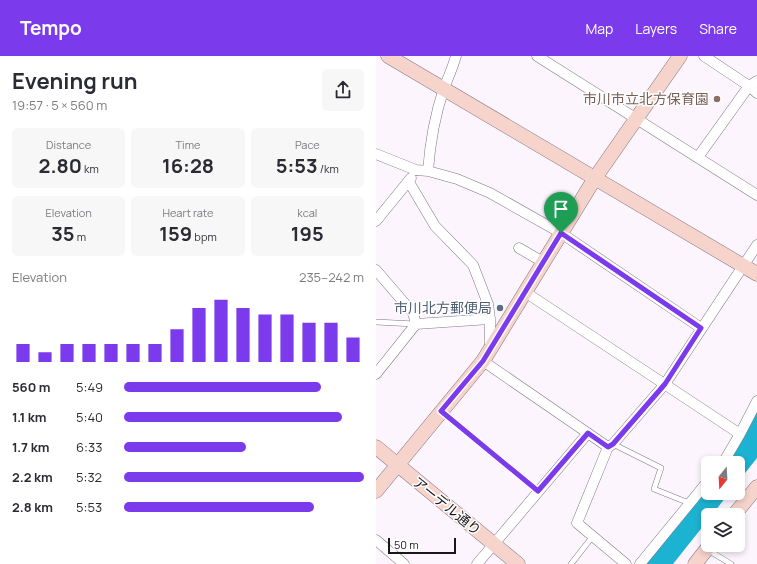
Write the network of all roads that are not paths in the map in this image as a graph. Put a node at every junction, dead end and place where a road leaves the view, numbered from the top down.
1 (388, 56) edge
2 (456, 56) edge
3 (537, 56) edge
4 (680, 56) edge
5 (704, 56) edge
6 (754, 87) edge
7 (444, 89) junction
8 (636, 120) junction
9 (376, 154) edge
10 (698, 157) junction
11 (416, 170) junction
12 (428, 171) junction
13 (595, 178) junction
14 (409, 182) junction
15 (757, 195) edge
16 (376, 221) edge
17 (561, 233) junction
18 (757, 245) edge
19 (519, 248) dead end
20 (543, 262) junction
21 (744, 265) junction
22 (376, 270) edge
23 (757, 274) edge
24 (525, 292) junction
25 (490, 319) junction
26 (376, 322) edge
27 (416, 324) junction
28 (701, 328) junction
29 (486, 355) junction
30 (376, 374) edge
31 (665, 384) junction
32 (757, 401) edge
33 (441, 411) junction
34 (588, 433) junction
35 (740, 434) junction
36 (610, 445) junction
37 (376, 447) edge
38 (726, 456) edge
39 (397, 465) junction
40 (757, 487) edge
41 (701, 490) edge
42 (376, 491) edge
43 (538, 491) junction
44 (690, 504) junction
45 (740, 508) edge
46 (593, 536) junction
47 (376, 540) edge
48 (494, 544) junction
49 (704, 552) edge
50 (715, 552) edge
51 (404, 564) edge
52 (477, 564) edge
53 (518, 564) edge
54 (571, 564) edge
55 (626, 564) edge
56 (640, 564) edge
57 (695, 564) edge
58 (731, 564) edge

1 - 7 street
2 - 7 street
3 - 8 street
4 - 8 street
5 - 6 street
6 - 10 street
7 - 12 street
7 - 13 street
8 - 10 street
8 - 13 street
9 - 11 street
10 - 15 street
11 - 12 street
11 - 14 street
12 - 17 street
13 - 17 street
13 - 21 street
14 - 16 street
14 - 25 street
17 - 20 street
17 - 28 street
18 - 21 street
19 - 20 street
20 - 24 street
21 - 23 street
21 - 28 street
22 - 27 street
24 - 29 street
24 - 31 street
25 - 27 street
25 - 29 street
26 - 27 lane
27 - 30 street
28 - 31 street
29 - 33 street
29 - 34 street
31 - 35 street
31 - 36 street
32 - 35 street
33 - 39 street
33 - 43 lane
34 - 36 street
34 - 43 street
35 - 38 street
36 - 44 lane
36 - 46 street
37 - 39 street, アーデル通り
39 - 42 street
39 - 48 street, アーデル通り
40 - 45 street
41 - 44 street
43 - 48 street
44 - 56 street
46 - 54 lane
46 - 55 street
47 - 51 street
48 - 52 street
48 - 53 street, アーデル通り
49 - 57 street
50 - 58 lane

